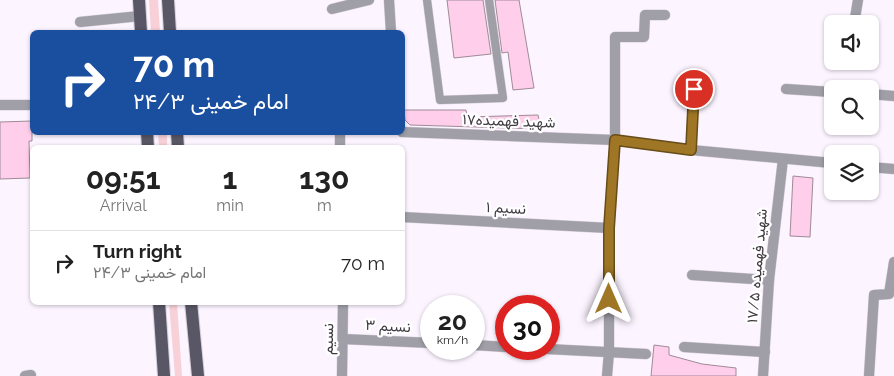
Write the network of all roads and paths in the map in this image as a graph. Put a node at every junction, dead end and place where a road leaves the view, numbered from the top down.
1 (139, 0) edge
2 (168, 0) edge
3 (369, 0) edge
4 (389, 0) edge
5 (427, 0) edge
6 (488, 0) edge
7 (858, 0) edge
8 (332, 9) dead end
9 (666, 15) dead end
10 (856, 15) edge
11 (140, 16) junction
12 (80, 22) dead end
13 (141, 30) edge
14 (170, 30) edge
15 (391, 30) edge
16 (694, 89) dead end
17 (786, 89) dead end
18 (824, 91) edge
19 (879, 95) edge
20 (894, 96) edge
21 (0, 105) edge
22 (30, 105) edge
23 (405, 132) edge
24 (615, 140) junction
25 (691, 150) junction
26 (783, 159) junction
27 (824, 163) edge
28 (879, 168) edge
29 (894, 169) edge
30 (405, 217) edge
31 (609, 228) junction
32 (894, 262) edge
33 (692, 275) dead end
34 (769, 280) junction
35 (158, 305) edge
36 (191, 305) edge
37 (343, 305) edge
38 (343, 339) junction
39 (420, 342) edge
40 (684, 347) dead end
41 (560, 350) edge
42 (609, 352) junction
43 (765, 352) junction
44 (646, 354) dead end
45 (164, 376) edge
46 (198, 376) edge
47 (342, 376) edge
48 (608, 376) edge
49 (763, 376) edge
50 (869, 376) edge

1 - 11 main road
2 - 14 main road
3 - 8 street
4 - 15 street
5 - 6 lane
7 - 10 street
9 - 24 street
11 - 12 street
11 - 13 main road
16 - 25 street
17 - 18 street
19 - 20 street
21 - 22 street
23 - 24 street, شهید فهمیده۱۷
24 - 25 street, شهید فهمیده۱۷
24 - 31 street
25 - 26 street, شهید فهمیده۱۷
26 - 27 street, شهید فهمیده۱۷
26 - 34 street, شهید فهمیده ۱۷/۵
28 - 29 street
30 - 31 street, نسیم ۱
31 - 42 street
32 - 50 street
33 - 34 street
34 - 43 street, شهید فهمیده ۱۷/۵
35 - 45 main road
36 - 46 main road
37 - 38 street, نسیم
38 - 39 street, نسیم ۳
38 - 47 street, نسیم
40 - 43 street
41 - 42 street
42 - 44 street
42 - 48 street
43 - 49 street, شهید فهمیده ۱۷/۵

